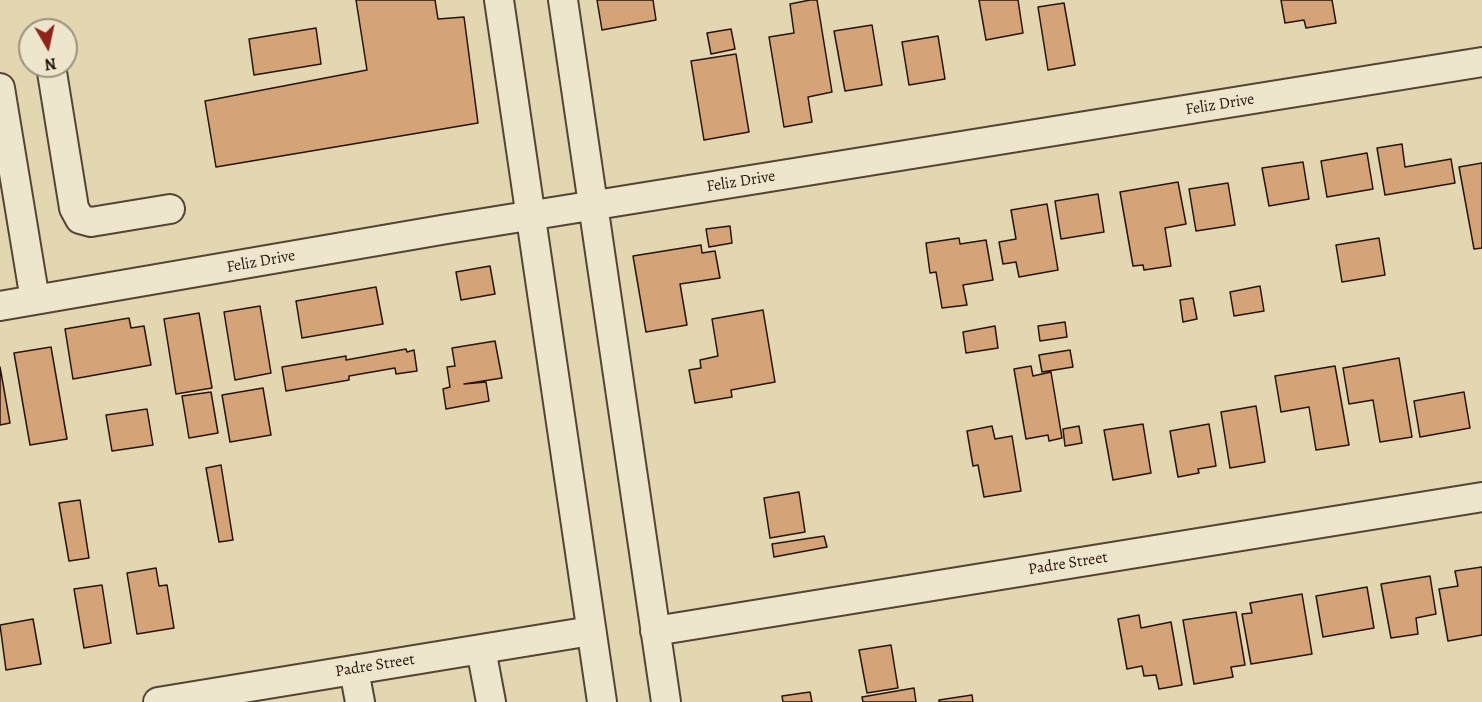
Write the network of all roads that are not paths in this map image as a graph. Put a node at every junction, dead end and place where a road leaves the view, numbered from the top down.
1 (499, 0) edge
2 (563, 0) edge
3 (1482, 62) edge
4 (53, 78) edge
5 (0, 88) edge
6 (3, 127) edge
7 (593, 206) junction
8 (170, 209) dead end
9 (531, 216) junction
10 (10, 217) edge
11 (35, 300) junction
12 (0, 306) edge
13 (1482, 497) edge
14 (591, 631) junction
15 (655, 631) junction
16 (481, 649) junction
17 (354, 670) junction
18 (158, 702) edge
19 (360, 702) edge
20 (491, 702) edge
21 (602, 702) edge
22 (666, 702) edge

1 - 9 street
2 - 7 street
3 - 7 street, Feliz Drive
4 - 8 street
5 - 6 street
6 - 10 street
7 - 9 street, Feliz Drive
7 - 15 street
9 - 11 street, Feliz Drive
9 - 14 street
10 - 11 street
11 - 12 street, Feliz Drive
13 - 15 street, Padre Street
14 - 16 street, Padre Street
14 - 21 street
15 - 22 street
16 - 17 street, Padre Street
16 - 20 street
17 - 18 street, Padre Street
17 - 19 street

